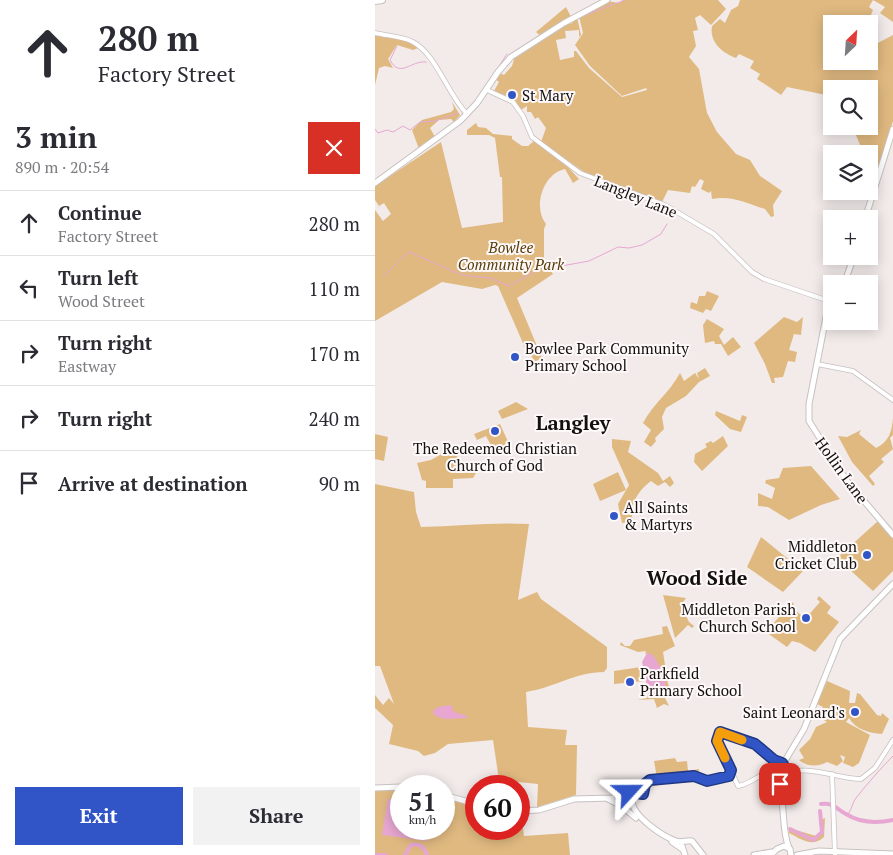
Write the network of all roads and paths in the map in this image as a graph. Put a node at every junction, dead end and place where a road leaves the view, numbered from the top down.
1 (382, 0) edge
2 (607, 0) edge
3 (375, 1) edge
4 (375, 33) edge
5 (487, 90) junction
6 (467, 114) junction
7 (893, 129) edge
8 (375, 183) edge
9 (868, 210) edge
10 (823, 300) edge
11 (824, 330) edge
12 (817, 364) junction
13 (893, 400) edge
14 (893, 535) edge
15 (893, 584) edge
16 (893, 740) edge
17 (790, 751) junction
18 (767, 754) junction
19 (776, 761) junction
20 (785, 766) junction
21 (794, 772) junction
22 (731, 773) junction
23 (769, 773) junction
24 (832, 774) junction
25 (785, 776) junction
26 (390, 787) edge
27 (779, 787) junction
28 (375, 788) edge
29 (620, 795) junction
30 (605, 798) junction
31 (634, 799) junction
32 (622, 806) junction
33 (530, 810) edge
34 (785, 834) junction
35 (687, 841) junction
36 (789, 848) junction
37 (697, 849) junction
38 (774, 852) edge
39 (683, 853) edge
40 (835, 853) edge
41 (800, 854) edge
42 (893, 854) edge
43 (695, 855) edge
44 (703, 855) edge
45 (753, 855) edge
46 (791, 855) edge

1 - 3 highway
2 - 5 main road
4 - 6 street
5 - 6 main road
5 - 10 street, Langley Lane
6 - 8 main road
7 - 9 main road
11 - 12 main road, Hollin Lane
12 - 13 street
12 - 14 main road, Hollin Lane
15 - 17 main road
16 - 24 street
17 - 19 main road
17 - 20 main road
18 - 19 street
18 - 22 street
18 - 23 street
19 - 20 main road
19 - 23 main road
20 - 21 street
20 - 25 main road
21 - 24 street
21 - 25 street
22 - 23 street
22 - 31 street
23 - 25 main road
23 - 27 main road
24 - 40 street
25 - 27 main road
26 - 28 main road
27 - 34 main road
29 - 30 main road
29 - 31 main road
29 - 32 main road
30 - 32 main road
30 - 33 main road
31 - 32 main road
31 - 35 main road
32 - 39 main road
34 - 36 main road
34 - 38 main road
35 - 37 main road
35 - 39 main road
36 - 38 main road
36 - 41 main road
36 - 46 main road
37 - 43 main road
37 - 44 main road
38 - 45 main road
40 - 41 main road
40 - 42 main road

